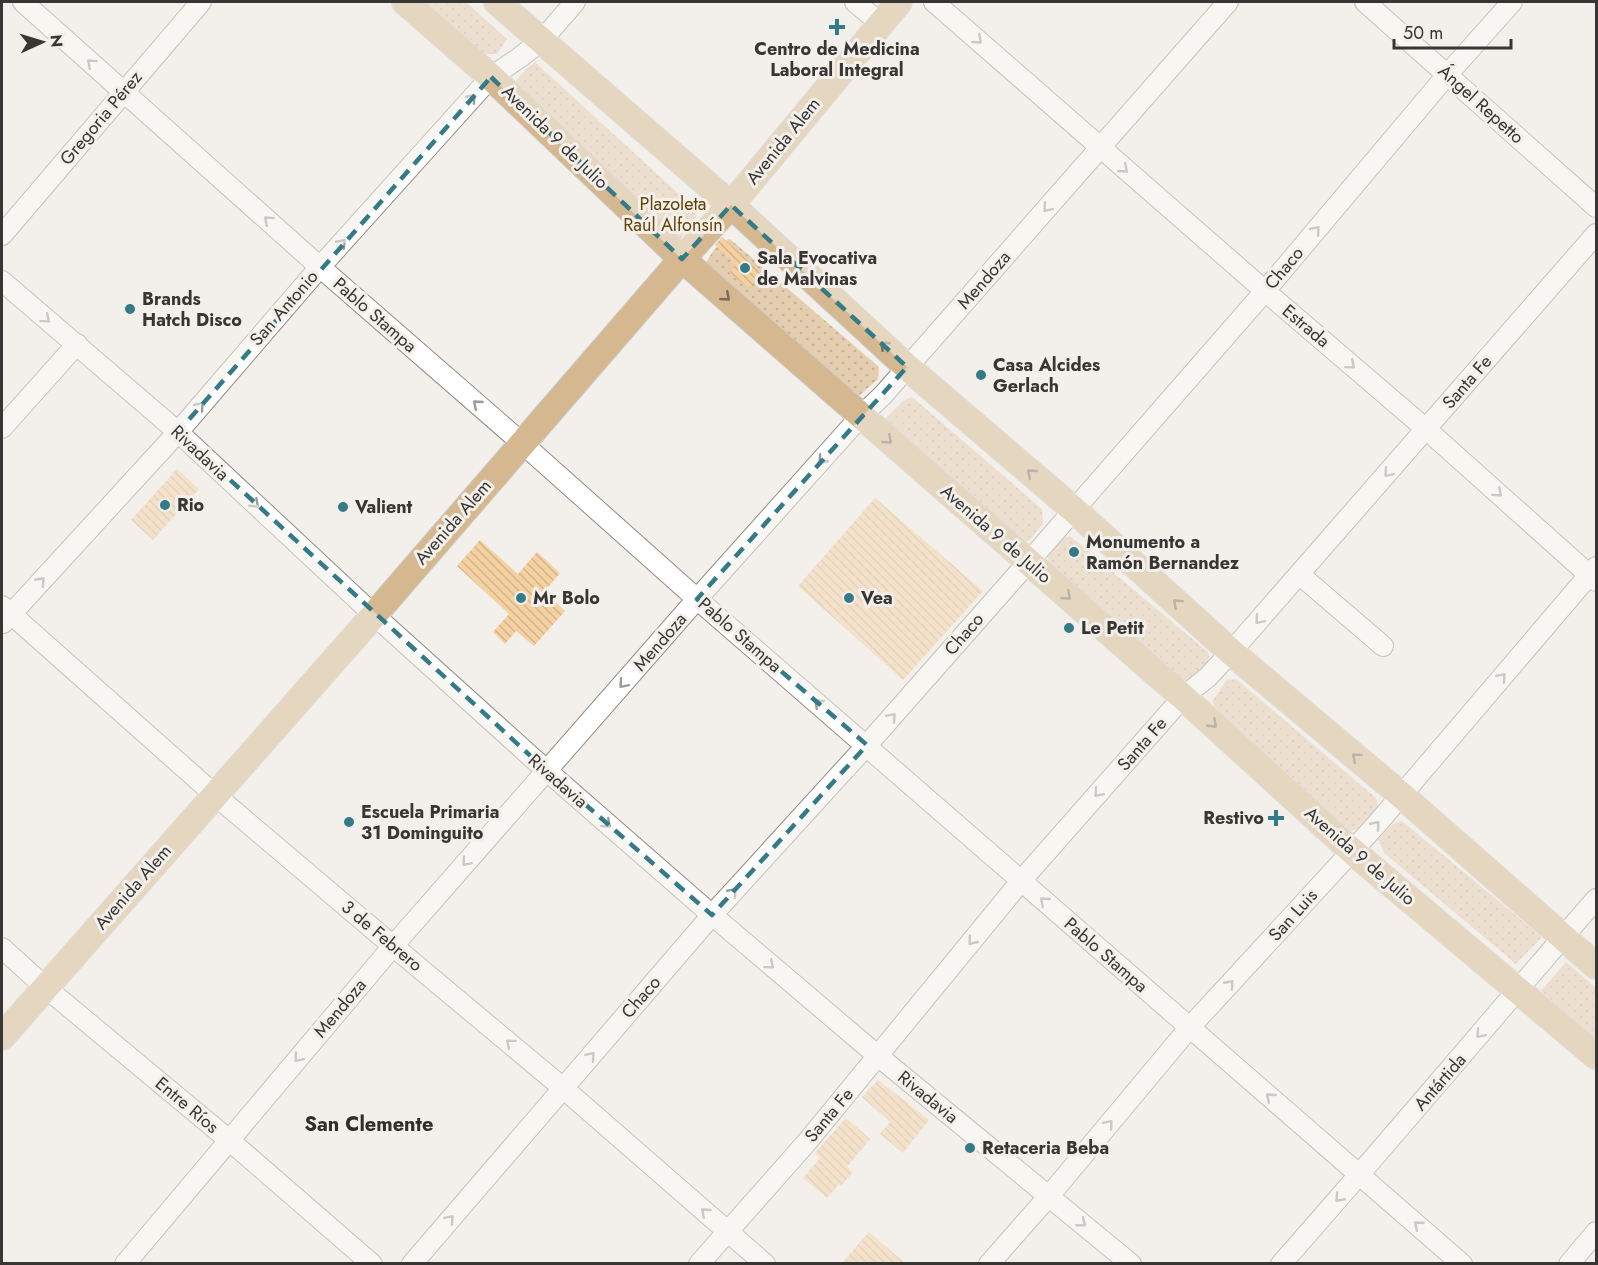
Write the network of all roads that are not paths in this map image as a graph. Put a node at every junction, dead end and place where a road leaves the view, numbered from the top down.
1 (22, 2) edge
2 (201, 2) edge
3 (405, 2) edge
4 (497, 2) edge
5 (575, 2) edge
6 (855, 2) edge
7 (898, 2) edge
8 (934, 2) edge
9 (1227, 2) edge
10 (1365, 2) edge
11 (1512, 2) edge
12 (880, 23) junction
13 (542, 40) junction
14 (1447, 75) junction
15 (491, 76) junction
16 (123, 92) junction
17 (1100, 148) junction
18 (731, 205) junction
19 (1596, 207) edge
20 (1596, 234) edge
21 (2, 235) edge
22 (682, 259) junction
23 (320, 267) junction
24 (2, 281) edge
25 (1265, 291) junction
26 (77, 344) junction
27 (907, 367) junction
28 (861, 416) junction
29 (2, 428) edge
30 (1426, 429) junction
31 (178, 432) junction
32 (522, 443) junction
33 (1073, 509) junction
34 (1028, 562) junction
35 (1299, 574) junction
36 (1594, 574) edge
37 (697, 599) junction
38 (4, 615) edge
39 (374, 615) junction
40 (1383, 646) dead end
41 (1231, 652) junction
42 (1184, 697) junction
43 (867, 745) junction
44 (547, 771) junction
45 (215, 795) junction
46 (1401, 795) junction
47 (1352, 851) junction
48 (1021, 881) junction
49 (1596, 898) edge
50 (712, 915) junction
51 (1563, 937) junction
52 (393, 946) junction
53 (2, 948) edge
54 (1596, 966) edge
55 (45, 987) junction
56 (1518, 990) junction
57 (1190, 1028) junction
58 (2, 1037) edge
59 (878, 1056) junction
60 (1596, 1056) edge
61 (563, 1088) junction
62 (229, 1140) junction
63 (1360, 1175) junction
64 (1049, 1196) junction
65 (728, 1232) junction
66 (1596, 1232) edge
67 (125, 1263) edge
68 (372, 1263) edge
69 (412, 1263) edge
70 (699, 1263) edge
71 (765, 1263) edge
72 (989, 1263) edge
73 (1131, 1263) edge
74 (1281, 1263) edge
75 (1462, 1263) edge
76 (1569, 1263) edge

16 -> 1 street, Pablo Stampa
2 - 16 street, Gregoria Pérez
3 - 15 main road, Avenida 9 de Julio
4 - 13 main road
5 - 13 street, San Antonio
6 - 12 street
7 - 12 main road, Avenida Alem
8 -> 17 street, Estrada
9 - 17 street, Mendoza
10 - 14 street, Ángel Repetto
11 - 14 street, Chaco
12 - 18 main road, Avenida Alem
13 - 15 street, San Antonio
13 - 18 main road
14 - 19 street, Ángel Repetto
25 -> 14 street, Chaco
15 - 22 main road, Avenida 9 de Julio
23 -> 15 street, San Antonio
16 - 21 street, Gregoria Pérez
23 -> 16 street, Pablo Stampa
17 -> 25 street, Estrada
17 -> 27 street, Mendoza
18 - 22 main road, Avenida Alem
27 -> 18 main road
20 - 30 street, Santa Fe
22 -> 28 main road, Avenida 9 de Julio
22 - 32 main road, Avenida Alem
31 -> 23 street, San Antonio
32 -> 23 street, Pablo Stampa
24 -> 26 street, Rivadavia
25 -> 30 street, Estrada
25 - 33 street, Chaco
26 - 29 street
26 - 31 street, Rivadavia
27 - 28 street, Mendoza
33 -> 27 main road
28 -> 34 main road, Avenida 9 de Julio
28 -> 37 street, Mendoza
30 -> 35 street, Santa Fe
30 -> 36 street, Estrada
38 -> 31 street, San Antonio
31 -> 39 street, Rivadavia
32 - 37 street, Pablo Stampa
32 - 39 main road, Avenida Alem
33 - 34 street, Chaco
41 -> 33 main road
34 -> 42 main road, Avenida 9 de Julio
43 -> 34 street, Chaco
35 - 40 street
35 -> 41 street, Santa Fe
46 -> 36 street, San Luis
43 -> 37 street, Pablo Stampa
37 -> 44 street, Mendoza
38 - 45 street, 3 de Febrero
39 - 44 street, Rivadavia
39 - 45 main road, Avenida Alem
41 - 42 street, Santa Fe
46 -> 41 main road
42 -> 47 main road, Avenida 9 de Julio
42 -> 48 street, Santa Fe
43 - 48 street, Pablo Stampa
50 -> 43 street, Chaco
44 -> 50 street, Rivadavia
44 -> 52 street, Mendoza
45 - 52 street, 3 de Febrero
45 - 55 main road, Avenida Alem
47 -> 46 street, San Luis
46 - 51 main road
47 - 56 main road, Avenida 9 de Julio
57 -> 47 street, San Luis
57 -> 48 street, Pablo Stampa
48 -> 59 street, Santa Fe
49 - 51 street, Antártida
50 -> 59 street, Rivadavia
61 -> 50 street, Chaco
51 - 54 main road
51 - 56 street, Antártida
61 -> 52 street, 3 de Febrero
52 -> 62 street, Mendoza
53 - 55 street, Entre Ríos
55 - 58 main road, Avenida Alem
55 - 62 street, Entre Ríos
56 - 60 main road, Avenida 9 de Julio
56 -> 63 street, Antártida
63 -> 57 street, Pablo Stampa
64 -> 57 street, San Luis
59 - 64 street, Rivadavia
59 - 65 street, Santa Fe
65 -> 61 street, 3 de Febrero
69 -> 61 street, Chaco
62 - 67 street, Mendoza
62 - 68 street, Entre Ríos
63 -> 74 street, Antártida
75 -> 63 street, Pablo Stampa
64 - 72 street, San Luis
64 -> 73 street, Rivadavia
65 - 70 street, Santa Fe
65 - 71 street, 3 de Febrero
66 - 76 street

